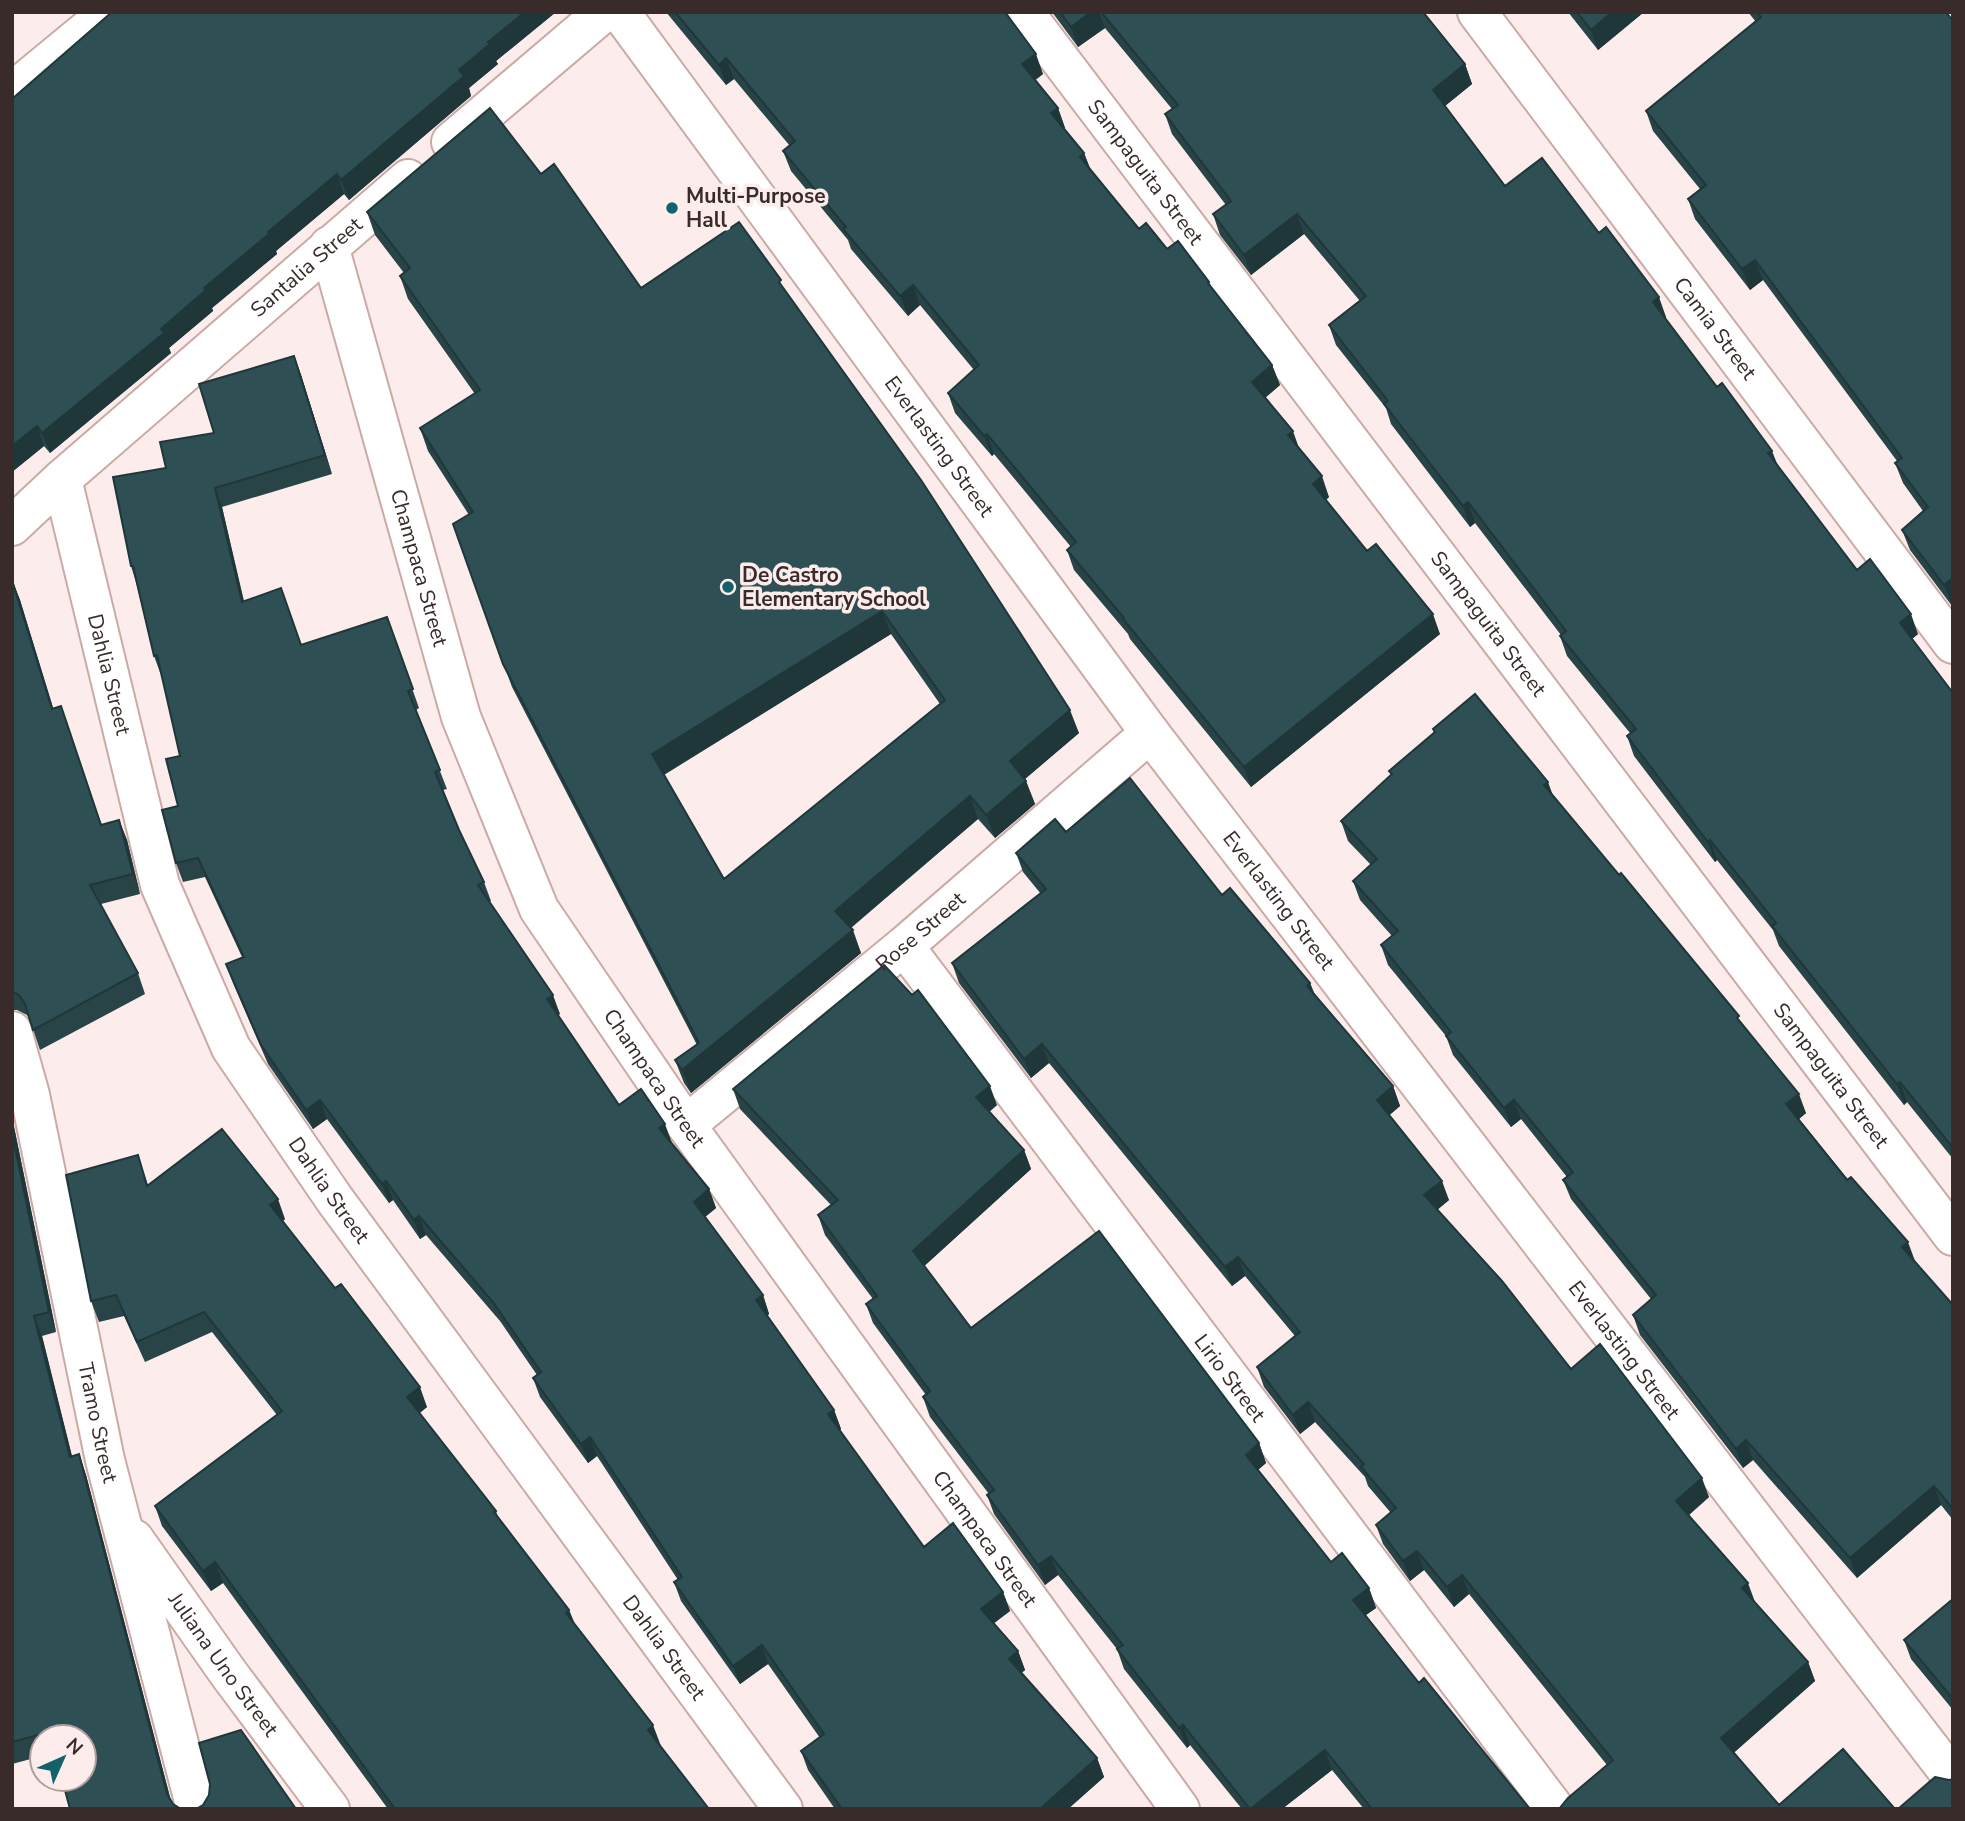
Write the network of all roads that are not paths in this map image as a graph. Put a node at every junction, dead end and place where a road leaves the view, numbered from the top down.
1 (109, 12) edge
2 (1024, 12) edge
3 (1477, 12) edge
4 (606, 13) edge
5 (12, 92) edge
6 (329, 246) junction
7 (62, 479) junction
8 (12, 526) edge
9 (1953, 644) edge
10 (1150, 733) junction
11 (904, 946) junction
12 (12, 1031) edge
13 (686, 1125) junction
14 (1953, 1236) edge
15 (118, 1517) junction
16 (1953, 1778) edge
17 (196, 1809) edge
18 (330, 1809) edge
19 (783, 1809) edge
20 (1180, 1809) edge
21 (1555, 1809) edge

1 - 5 street
2 - 14 street, Sampaguita Street
3 - 9 street, Camia Street
4 - 6 street, Santalia Street
4 - 10 street, Everlasting Street
6 - 7 street, Santalia Street
6 - 13 street, Champaca Street
7 - 8 street, Santalia Street
7 - 19 street, Dahlia Street
10 - 11 street, Rose Street
10 - 16 street, Everlasting Street
11 - 13 street, Rose Street
11 - 21 street, Lirio Street
12 - 15 street, Tramo Street
13 - 20 street, Champaca Street
15 - 17 street, Tramo Street
15 - 18 street, Juliana Uno Street

